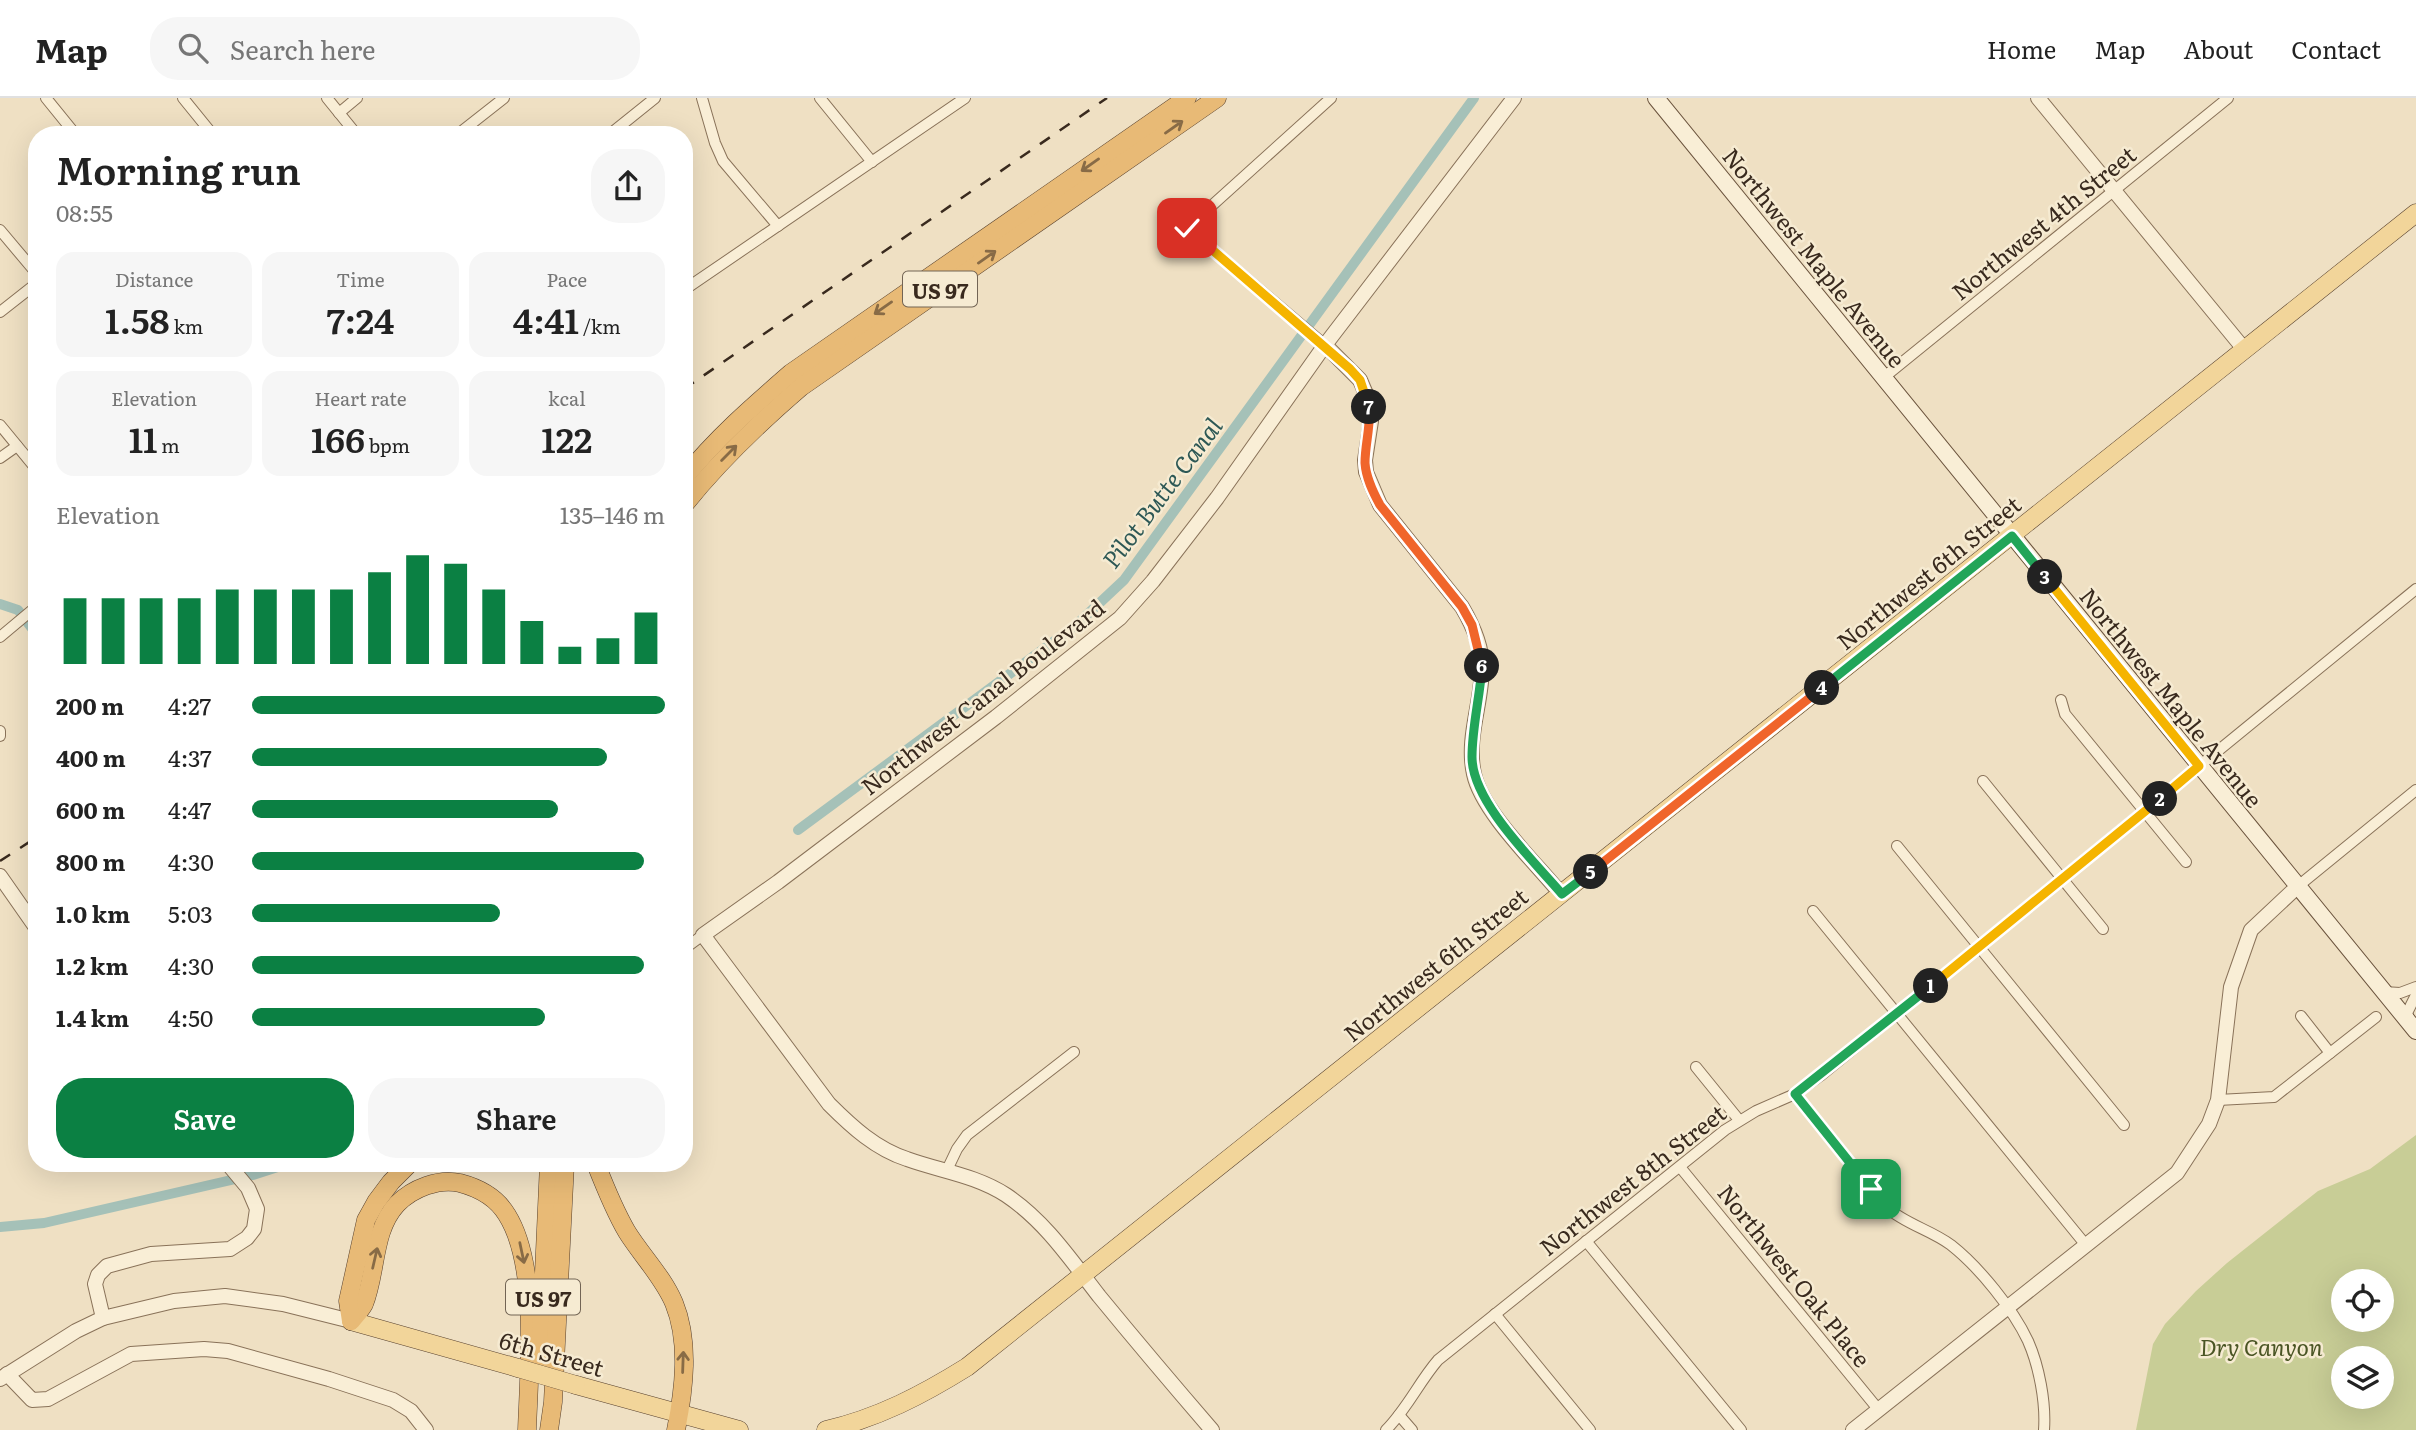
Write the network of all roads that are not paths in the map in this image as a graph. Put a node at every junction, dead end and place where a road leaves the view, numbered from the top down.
1 (46, 98) edge
2 (183, 98) edge
3 (327, 98) edge
4 (357, 98) edge
5 (504, 98) edge
6 (655, 98) edge
7 (702, 98) edge
8 (820, 98) edge
9 (965, 98) edge
10 (1187, 98) edge
11 (1217, 98) edge
12 (1331, 98) edge
13 (1514, 98) edge
14 (1656, 98) edge
15 (2038, 98) edge
16 (2228, 98) edge
17 (339, 113) junction
18 (69, 126) edge
19 (206, 126) edge
20 (350, 126) edge
21 (468, 126) edge
22 (620, 126) edge
23 (872, 162) junction
24 (2114, 192) junction
25 (2416, 213) edge
26 (778, 226) junction
27 (0, 230) edge
28 (28, 263) edge
29 (693, 284) edge
30 (28, 290) edge
31 (0, 312) edge
32 (1322, 343) junction
33 (2244, 349) junction
34 (1883, 378) junction
35 (0, 425) edge
36 (17, 446) junction
37 (0, 458) edge
38 (28, 459) edge
39 (693, 467) edge
40 (693, 494) edge
41 (2012, 536) junction
42 (2416, 589) edge
43 (28, 614) edge
44 (0, 637) edge
45 (2061, 700) dead end
46 (2199, 766) junction
47 (1983, 780) dead end
48 (2416, 790) edge
49 (2145, 811) junction
50 (1897, 846) dead end
51 (2186, 862) dead end
52 (0, 877) edge
53 (2062, 879) junction
54 (2297, 887) junction
55 (1562, 894) junction
56 (1813, 911) dead end
57 (28, 916) edge
58 (2103, 929) dead end
59 (703, 935) junction
60 (693, 942) edge
61 (1979, 947) junction
62 (2416, 987) edge
63 (2384, 992) junction
64 (2416, 995) edge
65 (1898, 1013) junction
66 (2301, 1016) dead end
67 (2376, 1017) dead end
68 (2414, 1028) edge
69 (1074, 1052) dead end
70 (2330, 1053) junction
71 (1696, 1067) dead end
72 (1795, 1094) junction
73 (2218, 1100) junction
74 (1739, 1120) junction
75 (2124, 1125) dead end
76 (1680, 1167) junction
77 (947, 1171) junction
78 (235, 1172) edge
79 (402, 1172) edge
80 (549, 1172) edge
81 (565, 1172) edge
82 (599, 1172) edge
83 (1586, 1241) junction
84 (2085, 1244) junction
85 (1083, 1275) junction
86 (2007, 1306) junction
87 (1495, 1314) junction
88 (103, 1318) junction
89 (351, 1321) junction
90 (4, 1376) edge
91 (1878, 1409) junction
92 (1399, 1415) junction
93 (678, 1422) edge
94 (426, 1430) edge
95 (530, 1430) edge
96 (549, 1430) edge
97 (739, 1430) edge
98 (826, 1430) edge
99 (1212, 1430) edge
100 (1385, 1430) edge
101 (1412, 1430) edge
102 (1590, 1430) edge
103 (1741, 1430) edge
104 (1853, 1430) edge
105 (2044, 1430) edge

1 - 18 street
2 - 19 street
3 - 17 street
4 - 17 street
5 - 21 street
6 - 22 street
7 - 26 street
8 - 23 street
9 - 23 street
10 -> 39 highway, US 97
40 -> 11 highway, US 97
12 - 32 street
13 - 32 street, Northwest Canal Boulevard
14 - 34 main road, Northwest Maple Avenue
15 - 24 street
16 - 24 street, Northwest 4th Street
17 - 20 street
23 - 26 street
24 - 33 street
24 - 34 street, Northwest 4th Street
25 - 33 main road, Northwest 6th Street
26 - 29 street
27 - 28 street
30 - 31 street
32 - 55 street
32 - 59 street, Northwest Canal Boulevard
33 - 41 main road, Northwest 6th Street
34 - 41 main road, Northwest Maple Avenue
35 - 36 street
36 - 37 street
36 - 38 street
41 - 46 main road, Northwest Maple Avenue
41 - 55 main road, Northwest 6th Street
42 - 46 street, Northwest 8th Street
43 - 44 street
45 - 49 street
46 - 49 street, Northwest 8th Street
46 - 54 main road, Northwest Maple Avenue
47 - 53 street
48 - 54 street
49 - 51 street
49 - 53 street, Northwest 8th Street
50 - 61 street
52 - 57 street
53 - 58 street
53 - 61 street, Northwest 8th Street
54 - 63 main road, Northwest Maple Avenue
54 - 73 street
55 - 85 main road, Northwest 6th Street
56 - 65 street
59 - 60 street, Northwest Canal Boulevard
59 - 77 street
61 - 65 street, Northwest 8th Street
61 - 75 street
62 - 63 street
63 - 68 main road, Northwest Maple Avenue
64 - 68 street
65 - 72 street, Northwest 8th Street
65 - 84 street
66 - 70 street
67 - 70 street
69 - 77 street
70 - 73 street
71 - 74 street
72 - 74 street, Northwest 8th Street
72 - 86 street
73 - 84 street
74 - 76 street, Northwest 8th Street
76 - 83 street, Northwest 8th Street
76 - 91 street, Northwest Oak Place
77 - 85 street
78 - 88 street
79 - 89 highway
80 - 95 highway, US 97
81 - 96 highway, US 97
93 -> 82 highway
83 - 87 street, Northwest 8th Street
83 - 103 street
84 - 86 street
85 - 98 main road, Northwest 6th Street
85 - 99 street
86 - 91 street
86 - 105 street
87 - 92 street, Northwest 8th Street
87 - 102 street
88 - 89 street
88 - 90 street
89 - 93 main road, 6th Street, bridge
89 -> 95 highway
90 - 94 street
91 - 104 street
92 - 100 street, Northwest 8th Street
92 - 101 street
93 - 97 main road, 6th Street

